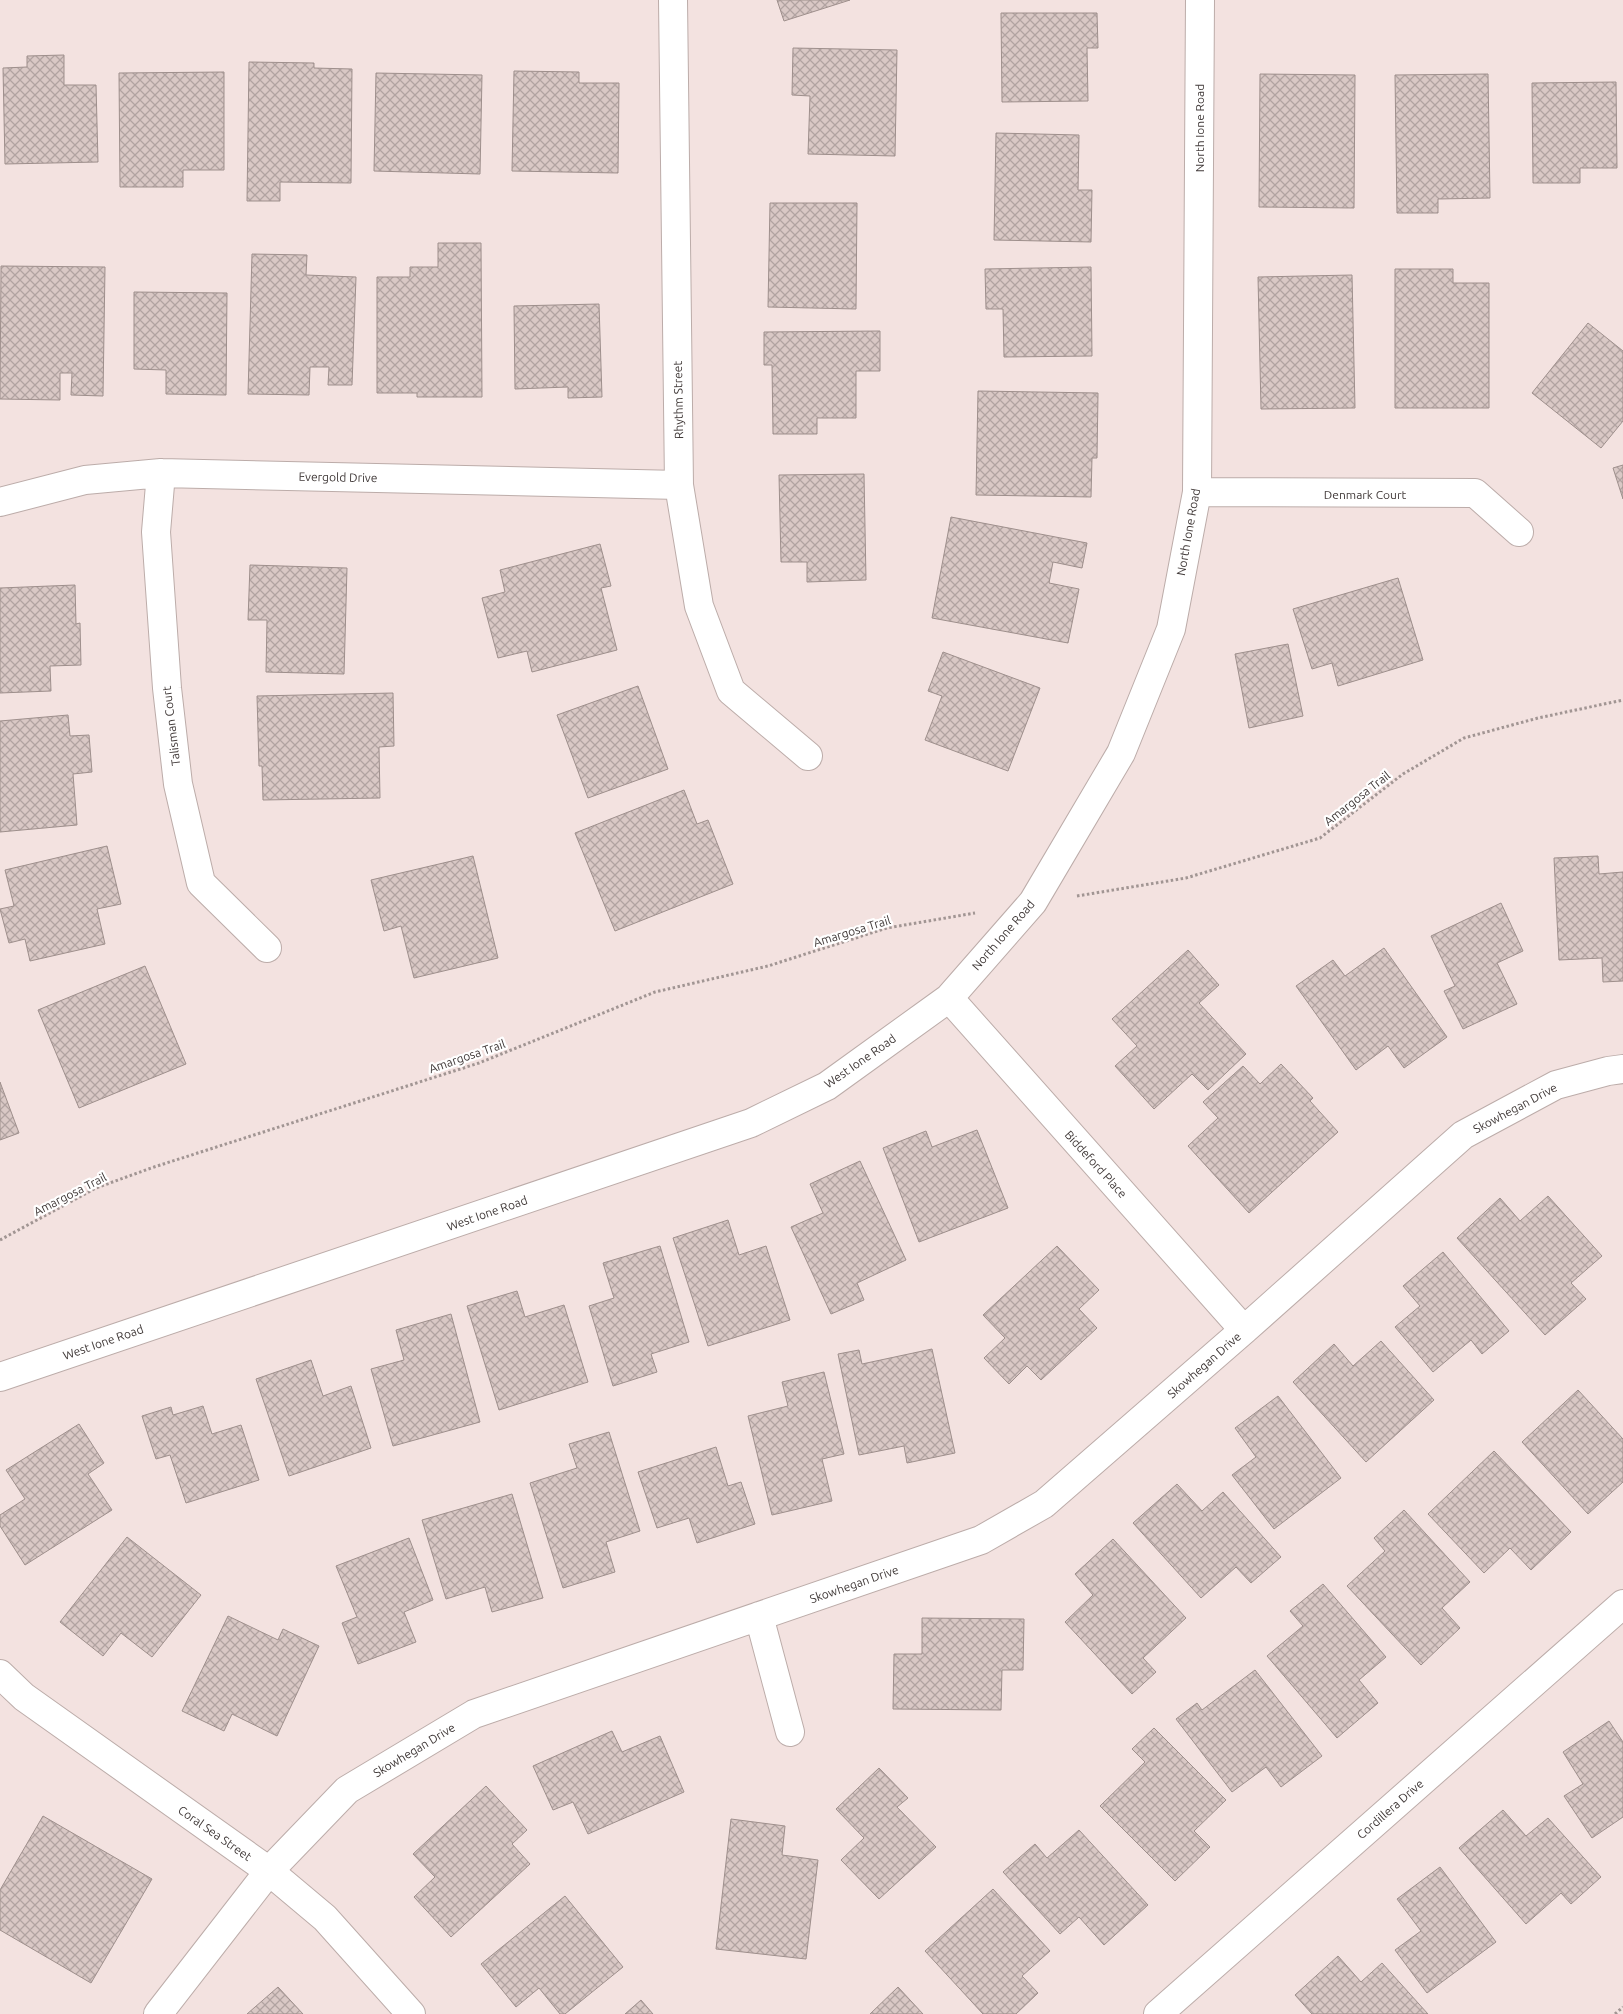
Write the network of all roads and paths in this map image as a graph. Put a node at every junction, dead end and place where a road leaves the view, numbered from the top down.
1 (673, 0) edge
2 (1200, 0) edge
3 (161, 473) junction
4 (679, 485) junction
5 (1197, 492) junction
6 (0, 502) edge
7 (1520, 532) dead end
8 (1623, 700) edge
9 (808, 756) dead end
10 (1095, 894) dead end
11 (950, 918) dead end
12 (268, 948) dead end
13 (949, 998) junction
14 (1623, 1069) edge
15 (0, 1240) edge
16 (1244, 1330) junction
17 (0, 1377) edge
18 (1623, 1604) edge
19 (759, 1616) junction
20 (0, 1674) edge
21 (790, 1732) dead end
22 (269, 1871) junction
23 (1623, 2007) edge
24 (158, 2014) edge
25 (411, 2014) edge
26 (1158, 2014) edge
27 (1615, 2014) edge

1 - 4 street, Rhythm Street
2 - 5 street, North Ione Road
3 - 4 street, Evergold Drive
3 - 6 street, Evergold Drive
3 - 12 street, Talisman Court
4 - 9 street, Rhythm Street
5 - 7 street, Denmark Court
5 - 13 street, North Ione Road
8 - 10 path, Amargosa Trail
11 - 15 path, Amargosa Trail
13 - 16 street, Biddeford Place
13 - 17 street, West Ione Road
14 - 16 street, Skowhegan Drive
16 - 19 street, Skowhegan Drive
18 - 26 street, Cordillera Drive
19 - 21 street
19 - 22 street, Skowhegan Drive
20 - 22 street, Coral Sea Street
22 - 24 street, Skowhegan Drive
22 - 25 street, Coral Sea Street
23 - 27 path

